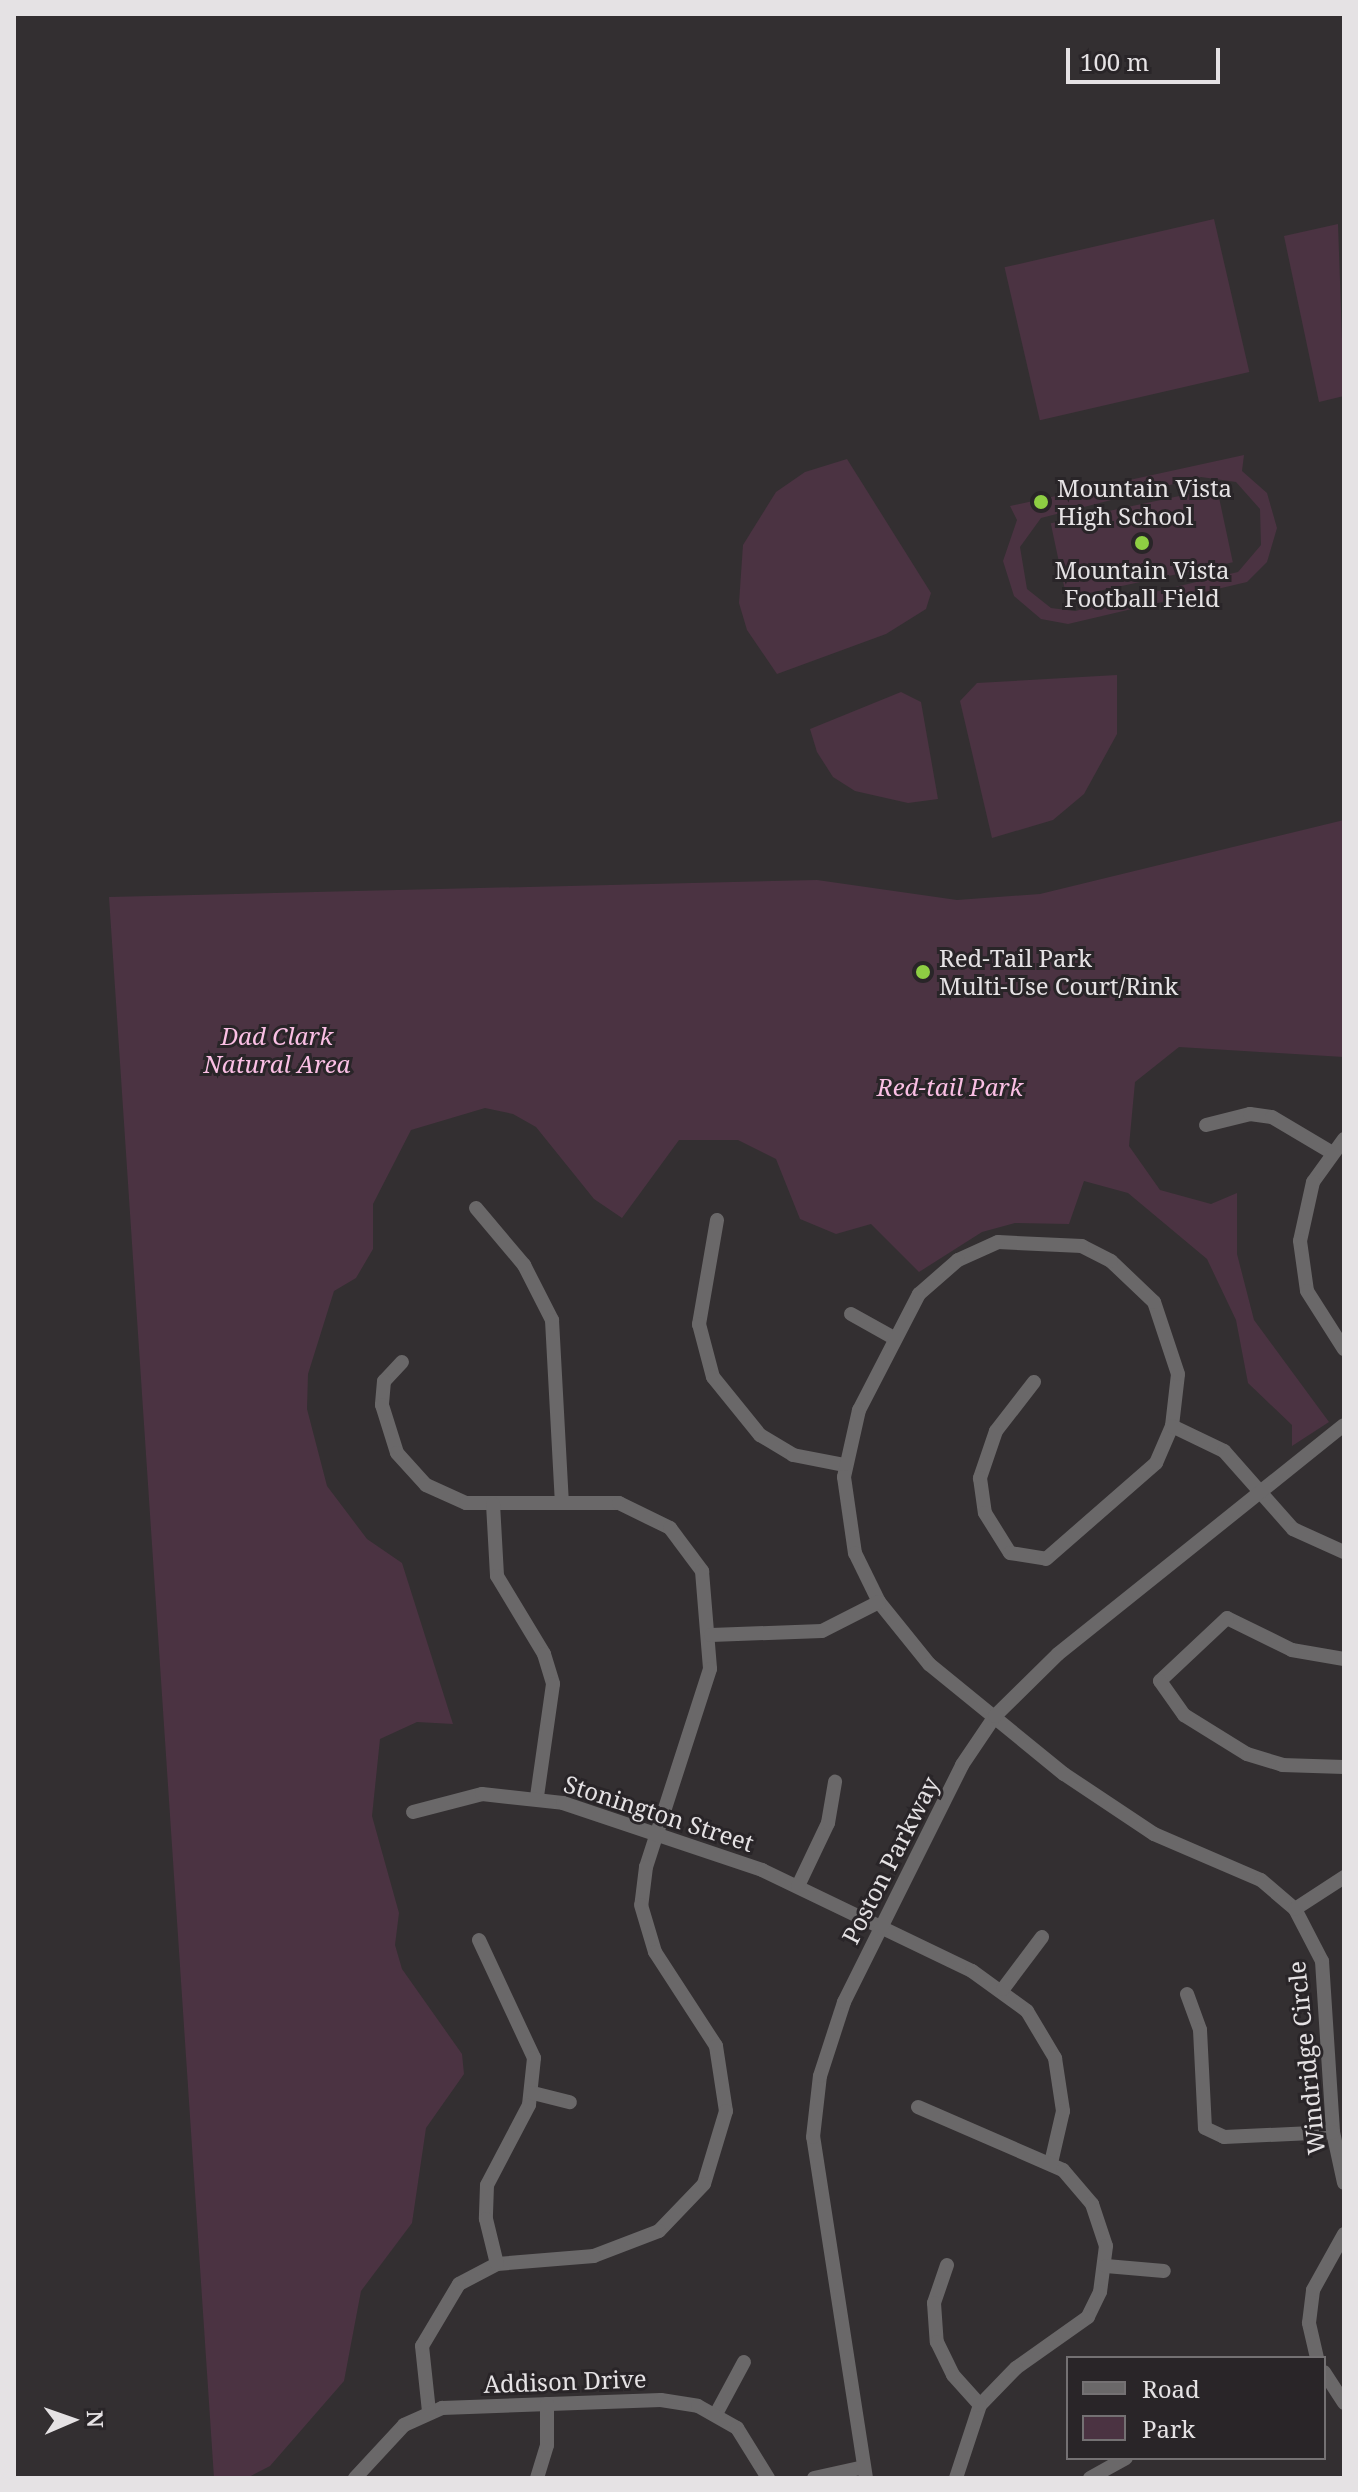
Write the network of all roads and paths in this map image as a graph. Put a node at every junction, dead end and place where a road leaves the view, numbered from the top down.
1 (1206, 1125) dead end
2 (1344, 1139) edge
3 (1331, 1152) junction
4 (476, 1208) dead end
5 (717, 1220) dead end
6 (851, 1314) dead end
7 (894, 1338) junction
8 (1344, 1349) edge
9 (402, 1362) dead end
10 (1034, 1382) dead end
11 (1344, 1425) edge
12 (1172, 1426) junction
13 (845, 1465) junction
14 (1260, 1494) junction
15 (562, 1502) junction
16 (493, 1504) junction
17 (1344, 1552) edge
18 (879, 1602) junction
19 (711, 1635) junction
20 (1344, 1659) edge
21 (995, 1716) junction
22 (1344, 1767) edge
23 (835, 1782) dead end
24 (537, 1796) junction
25 (413, 1812) dead end
26 (658, 1834) junction
27 (1344, 1877) edge
28 (798, 1886) junction
29 (1295, 1909) junction
30 (881, 1927) junction
31 (1042, 1937) dead end
32 (479, 1940) dead end
33 (1003, 1989) junction
34 (1187, 1994) dead end
35 (533, 2093) junction
36 (570, 2102) dead end
37 (918, 2107) dead end
38 (1333, 2132) junction
39 (1051, 2163) junction
40 (1344, 2183) edge
41 (1344, 2234) edge
42 (497, 2264) junction
43 (947, 2265) dead end
44 (1106, 2266) junction
45 (1164, 2271) dead end
46 (1317, 2356) edge
47 (744, 2362) dead end
48 (1326, 2375) edge
49 (1344, 2403) edge
50 (547, 2404) junction
51 (980, 2405) junction
52 (429, 2412) junction
53 (716, 2414) junction
54 (1122, 2460) edge
55 (865, 2472) edge
56 (355, 2478) edge
57 (537, 2478) edge
58 (768, 2478) edge
59 (814, 2478) edge
60 (956, 2478) edge
61 (1090, 2478) edge

1 - 3 street
2 - 3 street
3 - 8 street
4 - 15 street
5 - 13 street
6 - 7 street
7 - 12 street, Windridge Circle
7 - 13 street, Windridge Circle
9 - 16 street
10 - 12 street, Windridge Circle
11 - 14 street, Poston Parkway
12 - 14 street
13 - 18 street, Windridge Circle
14 - 17 street
14 - 21 street, Poston Parkway
15 - 16 street
15 - 19 street
16 - 24 street
18 - 19 street
18 - 21 street, Windridge Circle
19 - 26 street
20 - 22 street
21 - 29 street, Windridge Circle
21 - 30 street, Poston Parkway
23 - 28 street
24 - 25 street, Stonington Street
24 - 26 street, Stonington Street
26 - 28 street, Stonington Street
26 - 42 street
27 - 29 street
28 - 30 street, Stonington Street
29 - 38 street, Windridge Circle
30 - 33 street, Stonington Street
30 - 55 street, Poston Parkway
31 - 33 street
32 - 35 street
33 - 39 street, Stonington Street
34 - 38 street
35 - 36 street
35 - 42 street
37 - 39 street
38 - 40 street, Windridge Circle
39 - 44 street
41 - 46 street
42 - 52 street
43 - 51 street
44 - 45 street
44 - 51 street
47 - 53 street
48 - 49 street
50 - 52 street, Addison Drive
50 - 53 street, Addison Drive
50 - 57 street
51 - 60 street
52 - 56 street, Addison Drive
53 - 58 street, Addison Drive
54 - 61 street
55 - 59 street

